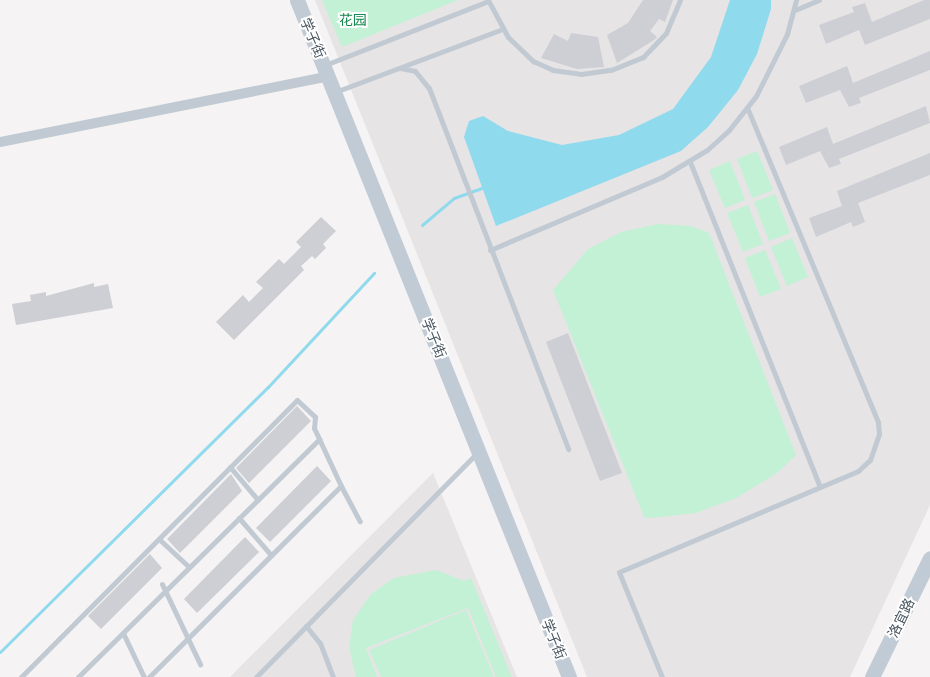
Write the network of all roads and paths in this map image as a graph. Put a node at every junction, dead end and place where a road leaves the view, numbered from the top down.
1 (293, 0) edge
2 (297, 0) edge
3 (680, 0) edge
4 (796, 0) edge
5 (819, 0) edge
6 (488, 1) edge
7 (795, 10) junction
8 (504, 29) junction
9 (400, 68) junction
10 (325, 71) junction
11 (334, 92) junction
12 (747, 108) junction
13 (0, 142) edge
14 (690, 162) junction
15 (490, 250) junction
16 (319, 439) junction
17 (568, 449) dead end
18 (477, 453) junction
19 (230, 467) junction
20 (341, 486) junction
21 (820, 487) junction
22 (258, 500) junction
23 (239, 518) junction
24 (360, 521) dead end
25 (159, 539) junction
26 (271, 555) junction
27 (930, 558) edge
28 (189, 568) junction
29 (930, 575) edge
30 (162, 584) dead end
31 (166, 590) junction
32 (306, 626) junction
33 (123, 633) junction
34 (189, 637) junction
35 (200, 664) dead end
36 (21, 677) edge
37 (78, 677) edge
38 (144, 677) edge
39 (148, 677) edge
40 (256, 677) edge
41 (333, 677) edge
42 (564, 677) edge
43 (569, 677) edge
44 (662, 677) edge
45 (872, 677) edge
46 (881, 677) edge

1 - 10 street, 学子街
2 - 10 street, 学子街
3 - 8 lane
4 - 7 lane
5 - 7 lane
6 - 8 lane
6 - 10 lane
7 - 12 lane
8 - 9 lane
9 - 11 lane
9 - 15 lane
10 - 11 street, 学子街
10 - 13 street
11 - 18 street, 学子街
12 - 14 lane
12 - 21 lane
14 - 15 lane
14 - 21 lane
15 - 17 lane
16 - 19 lane
16 - 20 lane
16 - 22 lane
18 - 32 lane
18 - 42 street, 学子街
18 - 43 street, 学子街
19 - 22 lane
19 - 25 lane
20 - 24 lane
20 - 26 lane
21 - 44 lane
22 - 23 lane
23 - 26 lane
23 - 28 lane
25 - 28 lane
25 - 36 lane
26 - 34 lane
27 - 45 street, 洛宜路
28 - 31 lane
29 - 46 street, 洛宜路
30 - 31 lane
31 - 33 lane
31 - 34 lane
32 - 40 lane
32 - 41 lane
33 - 37 lane
33 - 38 lane
34 - 35 lane
34 - 39 lane

